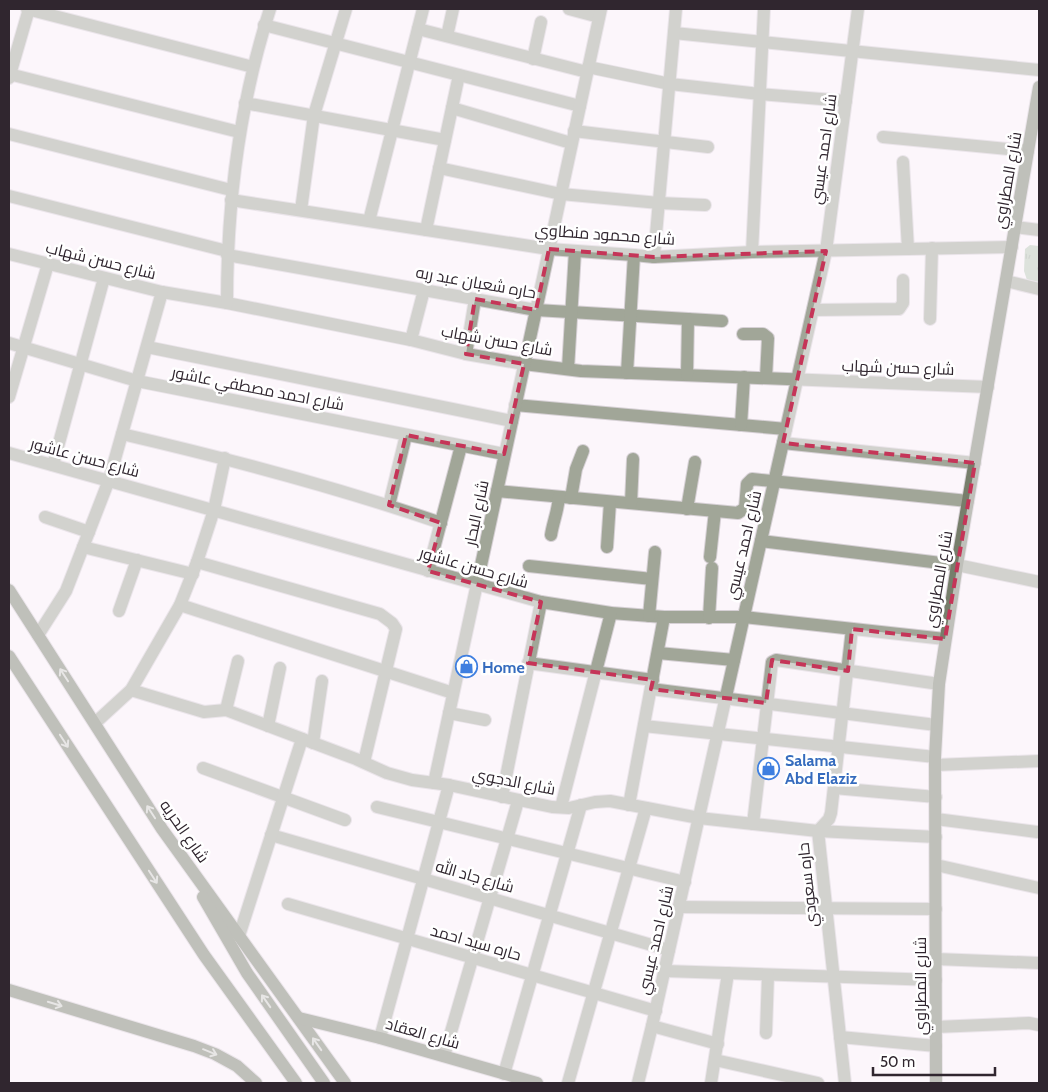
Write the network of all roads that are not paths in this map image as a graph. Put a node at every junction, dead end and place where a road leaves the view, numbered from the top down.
1 (28, 9) edge
2 (270, 9) edge
3 (346, 9) edge
4 (423, 9) edge
5 (453, 9) edge
6 (569, 9) edge
7 (676, 9) edge
8 (764, 9) edge
9 (858, 9) edge
10 (600, 13) edge
11 (542, 22) dead end
12 (264, 25) junction
13 (418, 29) junction
14 (674, 33) junction
15 (447, 36) junction
16 (336, 43) junction
17 (763, 43) junction
18 (852, 52) junction
19 (533, 59) junction
20 (410, 62) junction
21 (253, 67) junction
22 (588, 70) junction
23 (1039, 70) edge
24 (9, 75) edge
25 (459, 75) junction
26 (670, 84) junction
27 (1039, 87) edge
28 (760, 94) junction
29 (846, 101) junction
30 (245, 103) junction
31 (580, 106) junction
32 (452, 108) junction
33 (314, 115) junction
34 (1036, 127) edge
35 (392, 130) junction
36 (239, 132) junction
37 (9, 134) edge
38 (573, 137) junction
39 (883, 137) dead end
40 (445, 140) junction
41 (664, 142) junction
42 (708, 147) dead end
43 (1028, 151) junction
44 (903, 162) dead end
45 (439, 168) junction
46 (561, 194) junction
47 (231, 195) junction
48 (9, 196) edge
49 (659, 203) junction
50 (705, 205) dead end
51 (301, 210) junction
52 (369, 221) junction
53 (1015, 227) junction
54 (426, 230) junction
55 (1039, 230) edge
56 (1012, 247) junction
57 (932, 248) junction
58 (549, 249) junction
59 (908, 249) junction
60 (575, 251) junction
61 (826, 251) junction
62 (752, 252) junction
63 (227, 253) junction
64 (9, 254) edge
65 (634, 256) junction
66 (654, 256) junction
67 (48, 264) junction
68 (104, 278) junction
69 (903, 280) dead end
70 (1006, 281) junction
71 (1039, 289) edge
72 (424, 290) junction
73 (162, 292) junction
74 (475, 299) junction
75 (227, 303) junction
76 (536, 310) junction
77 (813, 310) junction
78 (572, 312) junction
79 (630, 315) junction
80 (688, 319) junction
81 (930, 319) dead end
82 (722, 320) dead end
83 (743, 334) dead end
84 (411, 340) junction
85 (9, 343) edge
86 (147, 347) junction
87 (24, 348) junction
88 (466, 354) junction
89 (80, 364) junction
90 (524, 364) junction
91 (568, 369) junction
92 (627, 373) junction
93 (687, 375) junction
94 (744, 377) junction
95 (766, 378) junction
96 (797, 379) junction
97 (137, 381) junction
98 (988, 387) junction
99 (9, 397) edge
100 (515, 405) junction
101 (512, 421) junction
102 (741, 425) junction
103 (786, 429) junction
104 (122, 434) junction
105 (406, 435) junction
106 (783, 443) junction
107 (461, 446) junction
108 (583, 451) dead end
109 (9, 453) edge
110 (504, 454) junction
111 (225, 458) junction
112 (633, 459) dead end
113 (695, 462) dead end
114 (975, 463) junction
115 (54, 465) junction
116 (109, 480) junction
117 (774, 480) junction
118 (497, 491) junction
119 (565, 497) junction
120 (968, 501) junction
121 (610, 502) junction
122 (631, 503) junction
123 (389, 505) junction
124 (687, 509) junction
125 (214, 510) junction
126 (715, 512) junction
127 (45, 518) dead end
128 (441, 523) junction
129 (89, 532) junction
130 (551, 535) dead end
131 (761, 541) junction
132 (83, 547) junction
133 (607, 547) dead end
134 (655, 552) dead end
135 (137, 560) junction
136 (529, 566) dead end
137 (957, 566) junction
138 (196, 568) junction
139 (428, 571) junction
140 (652, 579) junction
141 (1039, 582) edge
142 (477, 585) junction
143 (9, 590) edge
144 (540, 602) junction
145 (180, 605) junction
146 (118, 611) dead end
147 (611, 613) junction
148 (649, 616) junction
149 (664, 617) junction
150 (744, 617) junction
151 (709, 618) junction
152 (852, 630) junction
153 (38, 635) junction
154 (945, 639) junction
155 (658, 653) junction
156 (9, 656) edge
157 (734, 660) junction
158 (238, 661) dead end
159 (528, 663) junction
160 (280, 668) dead end
161 (385, 670) junction
162 (848, 671) junction
163 (596, 672) junction
164 (322, 681) dead end
165 (652, 684) junction
166 (939, 684) junction
167 (130, 690) junction
168 (453, 693) junction
169 (726, 698) junction
170 (766, 704) junction
171 (226, 710) junction
172 (449, 713) junction
173 (843, 713) junction
174 (485, 720) dead end
175 (95, 723) junction
176 (936, 725) junction
177 (268, 726) junction
178 (644, 726) junction
179 (718, 734) junction
180 (762, 738) junction
181 (307, 741) junction
182 (839, 746) junction
183 (936, 761) junction
184 (1039, 761) edge
185 (364, 762) junction
186 (203, 768) dead end
187 (434, 783) junction
188 (449, 785) junction
189 (834, 788) junction
190 (502, 797) junction
191 (936, 797) junction
192 (283, 798) junction
193 (518, 801) junction
194 (629, 805) junction
195 (581, 806) junction
196 (377, 807) dead end
197 (561, 807) junction
198 (646, 808) junction
199 (699, 818) junction
200 (936, 819) junction
201 (345, 820) dead end
202 (439, 822) junction
203 (753, 824) junction
204 (162, 828) junction
205 (818, 831) junction
206 (1037, 832) dead end
207 (271, 835) junction
208 (936, 837) junction
209 (507, 838) junction
210 (567, 854) junction
211 (936, 865) junction
212 (629, 869) junction
213 (424, 879) junction
214 (685, 882) junction
215 (1039, 888) edge
216 (490, 898) junction
217 (288, 904) dead end
218 (679, 907) junction
219 (826, 908) junction
220 (936, 908) junction
221 (549, 915) junction
222 (611, 933) junction
223 (239, 936) junction
224 (407, 939) junction
225 (669, 950) junction
226 (472, 958) junction
227 (936, 959) junction
228 (1039, 963) edge
229 (664, 971) junction
230 (728, 973) junction
231 (532, 975) junction
232 (768, 975) junction
233 (833, 976) junction
234 (936, 980) junction
235 (9, 990) edge
236 (594, 993) junction
237 (656, 1011) junction
238 (299, 1018) junction
239 (1039, 1025) edge
240 (652, 1026) junction
241 (936, 1027) junction
242 (766, 1033) dead end
243 (840, 1037) junction
244 (380, 1038) junction
245 (718, 1044) junction
246 (936, 1046) junction
247 (444, 1056) junction
248 (715, 1060) junction
249 (504, 1074) junction
250 (256, 1083) edge
251 (296, 1083) edge
252 (324, 1083) edge
253 (345, 1083) edge
254 (537, 1083) edge
255 (568, 1083) edge
256 (638, 1083) edge
257 (711, 1083) edge
258 (818, 1083) edge
259 (845, 1083) edge
260 (936, 1083) edge

1 - 21 street
1 - 24 street
2 - 12 street
3 - 16 street
4 - 13 street
5 - 15 street
6 - 10 street
7 - 14 street
8 - 17 street
9 - 18 street, شارع احمد عيسي
10 - 22 street, شارع البحار
11 - 19 street
12 - 16 street
12 - 21 street
13 - 15 street
13 - 20 street
14 - 17 street
14 - 26 street
15 - 19 street
16 - 20 street
16 - 33 street
17 - 18 street
17 - 28 street
18 - 23 street
18 - 29 street, شارع احمد عيسي
19 - 22 street
20 - 25 street
20 - 35 street
21 - 30 street
22 - 26 street
22 - 31 street, شارع البحار
24 - 36 street
25 - 31 street
25 - 32 street
26 - 28 street
26 - 41 street
27 - 34 street, شارع المطراوي
28 - 29 street
28 - 62 street
29 - 61 street, شارع احمد عيسي
30 - 33 street
30 - 36 street
31 - 38 street, شارع البحار
32 - 38 street
32 - 40 street
33 - 35 street
33 - 51 street
34 - 43 street, شارع المطراوي
35 - 40 street
35 - 52 street
36 - 47 street
37 - 47 street, شارع محمود منطاوي
38 - 41 street
38 - 46 street, شارع البحار
39 - 43 street
40 - 45 street
41 - 42 street
41 - 49 street
43 - 53 street, شارع المطراوي
44 - 59 street
45 - 46 street
45 - 54 street
46 - 49 street
46 - 58 street, شارع البحار
47 - 51 street, شارع محمود منطاوي
47 - 63 street
48 - 63 street, حاره شعبان عبد ربه
49 - 50 street
49 - 66 street
51 - 52 street, شارع محمود منطاوي
52 - 54 street, شارع محمود منطاوي
53 - 55 street
53 - 56 street, شارع المطراوي
54 - 58 street, شارع محمود منطاوي
56 - 57 street, شارع محمود منطاوي
56 - 70 street, شارع المطراوي
57 - 59 street, شارع محمود منطاوي
57 - 81 street
58 - 60 street, شارع محمود منطاوي
58 - 76 street, شارع البحار
59 - 61 street, شارع محمود منطاوي
60 - 65 street, شارع محمود منطاوي
60 - 78 street
61 - 62 street, شارع محمود منطاوي
61 - 77 street, شارع احمد عيسي
62 - 66 street, شارع محمود منطاوي
63 - 72 street, حاره شعبان عبد ربه
63 - 75 street
64 - 67 street, شارع حسن شهاب
65 - 66 street, شارع محمود منطاوي
65 - 79 street
67 - 68 street, شارع حسن شهاب
67 - 87 street
68 - 73 street, شارع حسن شهاب
68 - 89 street
69 - 77 street
70 - 71 street
70 - 98 street, شارع المطراوي
72 - 74 street, حاره شعبان عبد ربه
72 - 84 street
73 - 75 street, شارع حسن شهاب
73 - 86 street
74 - 76 street, حاره شعبان عبد ربه
74 - 88 street
75 - 84 street, شارع حسن شهاب
76 - 78 street, حاره شعبان عبد ربه
76 - 90 street, شارع البحار
77 - 96 street, شارع احمد عيسي
78 - 79 street, حاره شعبان عبد ربه
78 - 91 street
79 - 80 street, حاره شعبان عبد ربه
79 - 92 street
80 - 82 street, حاره شعبان عبد ربه
80 - 93 street
83 - 95 street
84 - 88 street, شارع حسن شهاب
85 - 87 street, شارع احمد مصطفي عاشور
86 - 97 street
86 - 101 street
87 - 89 street, شارع احمد مصطفي عاشور
87 - 99 street
88 - 90 street, شارع حسن شهاب
89 - 97 street, شارع احمد مصطفي عاشور
89 - 115 street
90 - 91 street, شارع حسن شهاب
90 - 100 street, شارع البحار
91 - 92 street, شارع حسن شهاب
92 - 93 street, شارع حسن شهاب
93 - 94 street, شارع حسن شهاب
94 - 95 street, شارع حسن شهاب
94 - 102 street
95 - 96 street, شارع حسن شهاب
96 - 98 street, شارع حسن شهاب
96 - 103 street, شارع احمد عيسي
97 - 104 street
97 - 105 street, شارع احمد مصطفي عاشور
98 - 114 street, شارع المطراوي
100 - 101 street, شارع البحار
100 - 102 street
101 - 110 street, شارع البحار
102 - 103 street
103 - 106 street, شارع احمد عيسي
104 - 111 street
104 - 116 street
105 - 107 street, شارع احمد مصطفي عاشور
105 - 123 street
106 - 114 street
106 - 117 street, شارع احمد عيسي
107 - 110 street, شارع احمد مصطفي عاشور
107 - 128 street
108 - 119 street
109 - 115 street, شارع حسن عاشور
110 - 118 street, شارع البحار
111 - 123 street
111 - 125 street
112 - 122 street
113 - 124 street
114 - 120 street, شارع المطراوي
115 - 116 street, شارع حسن عاشور
116 - 125 street, شارع حسن عاشور
116 - 129 street
117 - 120 street
117 - 126 street
117 - 131 street, شارع احمد عيسي
118 - 119 street
118 - 142 street, شارع البحار
119 - 121 street
119 - 130 street
120 - 137 street, شارع المطراوي
121 - 122 street
121 - 133 street
122 - 124 street
123 - 128 street
124 - 126 street
125 - 138 street
125 - 139 street, شارع حسن عاشور
126 - 151 street
127 - 129 street
128 - 139 street
129 - 132 street
131 - 137 street
131 - 150 street, شارع احمد عيسي
132 - 135 street
132 - 153 street
134 - 140 street
135 - 138 street
135 - 146 street
136 - 140 street
137 - 141 street
137 - 154 street, شارع المطراوي
138 - 145 street
138 - 161 street
139 - 142 street, شارع حسن عاشور
140 - 148 street
142 - 144 street, شارع حسن عاشور
142 - 168 street, شارع البحار
143 - 153 street, شارع الحريه
144 - 147 street, شارع حسن عاشور
144 - 159 street
145 - 161 street
145 - 167 street
147 - 148 street, شارع حسن عاشور
147 - 163 street
148 - 149 street, شارع حسن عاشور
149 - 151 street, شارع حسن عاشور
149 - 155 street
150 - 151 street, شارع حسن عاشور
150 - 152 street, شارع حسن عاشور
150 - 157 street, شارع احمد عيسي
152 - 154 street, شارع حسن عاشور
152 - 162 street, حاره سعودي
175 -> 153 street, شارع الحريه
154 - 166 street, شارع المطراوي
155 - 157 street
155 - 165 street
156 -> 251 street
157 - 169 street, شارع احمد عيسي
158 - 171 street
159 - 163 street
159 - 190 street
160 - 177 street
161 - 168 street
161 - 185 street
162 - 166 street
162 - 170 street
162 - 173 street, حاره سعودي
163 - 165 street
163 - 197 street
164 - 181 street
165 - 169 street
165 - 178 street
166 - 176 street, شارع المطراوي
167 - 171 street, شارع الدجوي
167 - 175 street
168 - 172 street, شارع البحار
169 - 170 street
169 - 179 street, شارع احمد عيسي
170 - 173 street
170 - 180 street
171 - 177 street, شارع الدجوي
172 - 174 street
172 - 187 street, شارع البحار
173 - 176 street
173 - 182 street, حاره سعودي
204 -> 175 street, شارع الحريه
176 - 183 street, شارع المطراوي
177 - 181 street, شارع الدجوي
178 - 179 street
178 - 194 street
179 - 180 street
179 - 199 street, شارع احمد عيسي
180 - 182 street
180 - 203 street
181 - 185 street, شارع الدجوي
181 - 192 street
182 - 183 street
182 - 189 street, حاره سعودي
183 - 184 street
183 - 191 street, شارع المطراوي
185 - 187 street, شارع الدجوي
186 - 192 street
187 - 188 street, شارع الدجوي
188 - 190 street, شارع الدجوي
188 - 202 street
189 - 191 street
189 - 205 street, حاره سعودي
190 - 193 street, شارع الدجوي
191 - 200 street, شارع المطراوي
192 - 201 street
192 - 207 street
193 - 197 street, شارع الدجوي
193 - 209 street
194 - 195 street, شارع الدجوي
194 - 198 street, شارع الدجوي
195 - 197 street, شارع الدجوي
195 - 210 street
196 - 202 street
198 - 199 street, شارع الدجوي
198 - 212 street
199 - 203 street, شارع الدجوي
199 - 214 street, شارع احمد عيسي
200 - 206 street
200 - 208 street, شارع المطراوي
202 - 209 street
202 - 213 street
203 - 205 street, شارع الدجوي
204 - 223 street, شارع الحريه
252 -> 204 street
205 - 208 street, شارع الدجوي
205 - 219 street, حاره سعودي
207 - 213 street, شارع جاد الله
207 - 223 street
208 - 211 street, شارع المطراوي
209 - 210 street
209 - 216 street
210 - 212 street
210 - 221 street
211 - 215 street
211 - 220 street, شارع المطراوي
212 - 214 street
212 - 222 street
213 - 216 street, شارع جاد الله
213 - 224 street
214 - 218 street, شارع احمد عيسي
216 - 221 street, شارع جاد الله
216 - 226 street
217 - 224 street, حاره سيد احمد
218 - 219 street
218 - 225 street, شارع احمد عيسي
219 - 220 street
219 - 233 street, حاره سعودي
220 - 227 street, شارع المطراوي
221 - 222 street, شارع جاد الله
221 - 231 street
222 - 225 street, شارع جاد الله
222 - 236 street
223 - 238 street, شارع الحريه
224 - 226 street, حاره سيد احمد
224 - 244 street
225 - 229 street, شارع احمد عيسي
226 - 231 street, حاره سيد احمد
226 - 247 street
227 - 228 street
227 - 234 street, شارع المطراوي
229 - 230 street
229 - 237 street, شارع احمد عيسي
230 - 232 street
230 - 245 street
231 - 236 street, حاره سيد احمد
231 - 249 street
232 - 233 street
232 - 242 street
233 - 234 street
233 - 243 street, حاره سعودي
234 - 241 street, شارع المطراوي
235 -> 250 street
236 - 237 street, حاره سيد احمد
236 - 255 street
237 - 240 street, شارع احمد عيسي
238 - 244 street, شارع العقاد
253 -> 238 street, شارع الحريه
239 - 241 street
240 - 245 street
240 - 256 street, شارع احمد عيسي
241 - 246 street, شارع المطراوي
243 - 246 street
243 - 259 street, حاره سعودي
244 - 247 street, شارع العقاد
245 - 248 street
246 - 260 street, شارع المطراوي
247 - 249 street, شارع العقاد
248 - 257 street
248 - 258 street
249 - 254 street, شارع العقاد

